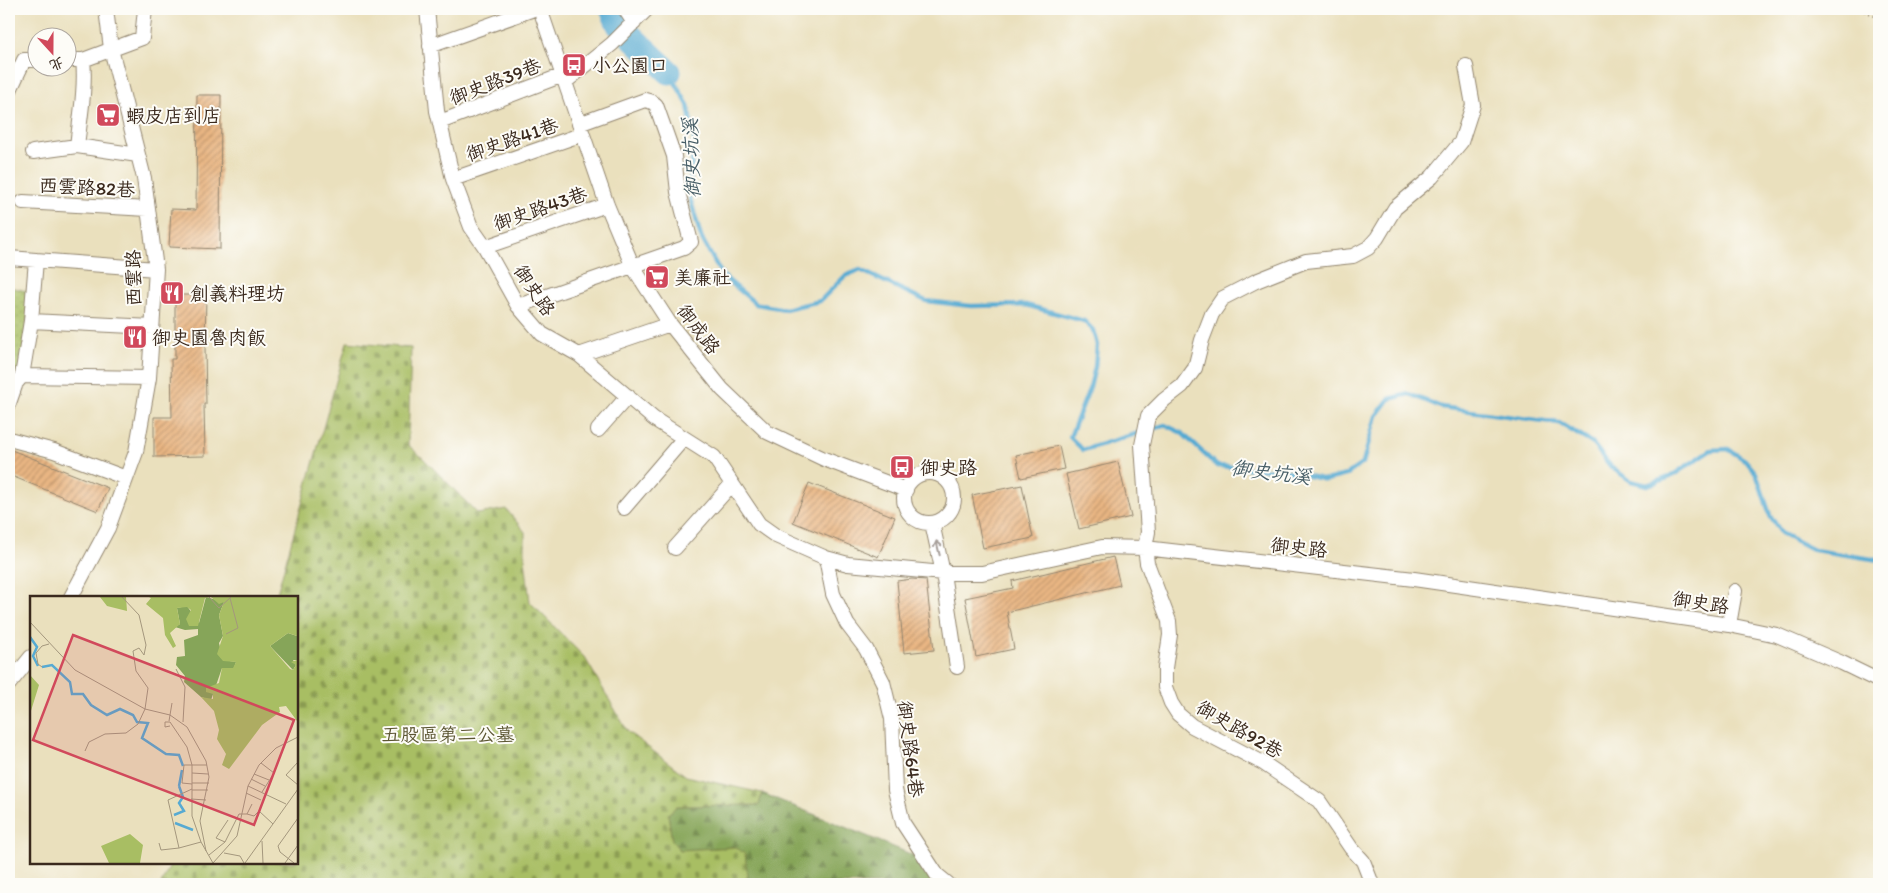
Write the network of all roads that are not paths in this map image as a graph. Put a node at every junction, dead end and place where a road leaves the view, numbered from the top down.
1 (106, 9) edge
2 (145, 9) edge
3 (427, 9) edge
4 (534, 9) edge
5 (540, 9) edge
6 (624, 9) edge
7 (647, 9) edge
8 (634, 22) junction
9 (430, 46) junction
10 (111, 49) junction
11 (28, 60) edge
12 (78, 60) edge
13 (84, 60) junction
14 (1466, 66) dead end
15 (564, 79) junction
16 (9, 92) edge
17 (440, 122) junction
18 (581, 129) junction
19 (77, 146) junction
20 (33, 152) dead end
21 (138, 155) junction
22 (453, 180) junction
23 (23, 202) dead end
24 (607, 205) junction
25 (148, 209) junction
26 (485, 247) junction
27 (9, 258) edge
28 (36, 260) junction
29 (633, 267) junction
30 (156, 269) junction
31 (518, 306) junction
32 (31, 321) junction
33 (670, 324) junction
34 (152, 327) junction
35 (579, 355) junction
36 (22, 376) junction
37 (148, 378) junction
38 (628, 396) junction
39 (9, 403) edge
40 (598, 430) dead end
41 (684, 438) junction
42 (9, 439) edge
43 (126, 478) junction
44 (732, 484) junction
45 (906, 490) junction
46 (624, 508) dead end
47 (932, 523) junction
48 (675, 548) dead end
49 (1145, 548) junction
50 (826, 558) junction
51 (943, 572) junction
52 (1735, 591) dead end
53 (72, 596) edge
54 (1729, 625) junction
55 (30, 658) edge
56 (957, 667) dead end
57 (1879, 681) edge
58 (9, 684) edge
59 (948, 884) edge
60 (1372, 884) edge

1 - 10 street, 西雲路
2 - 10 street
3 - 9 street, 御史路
4 - 9 street
5 - 15 street, 御成路
6 - 8 street
7 - 8 street, 御史路39巷
8 - 15 street, 御史路39巷
9 - 17 street, 御史路
10 - 13 street
10 - 21 street, 西雲路
11 - 16 street
12 - 13 street
13 - 19 street
14 - 49 street, 御史路92巷
15 - 17 street, 御史路39巷
15 - 18 street, 御成路
17 - 22 street, 御史路
18 - 22 street, 御史路41巷
18 - 24 street, 御成路
18 - 29 street, 御史路41巷
19 - 20 street
19 - 21 street
21 - 25 street, 西雲路
22 - 26 street, 御史路
23 - 25 street, 西雲路82巷
24 - 26 street, 御史路43巷
24 - 29 street, 御成路
25 - 30 street, 西雲路
26 - 31 street, 御史路
27 - 28 street
28 - 30 street
28 - 32 street
29 - 31 street
29 - 33 street, 御成路
30 - 34 street, 西雲路
31 - 35 street, 御史路
32 - 34 street
32 - 36 street
33 - 35 street
33 - 45 street, 御成路
34 - 37 street, 西雲路
35 - 38 street, 御史路
36 - 37 street
36 - 39 street
37 - 43 street, 西雲路
38 - 40 street
38 - 41 street, 御史路
41 - 44 street, 御史路
41 - 46 street
42 - 43 street
43 - 53 street, 西雲路
44 - 48 street
44 - 50 street, 御史路
45 - 47 street
45 - 47 street
51 -> 47 street
49 - 51 street, 御史路
49 - 54 street, 御史路
49 - 60 street, 御史路92巷
50 - 51 street, 御史路
50 - 59 street, 御史路64巷
51 - 56 street
52 - 54 street
54 - 57 street, 御史路
55 - 58 street

